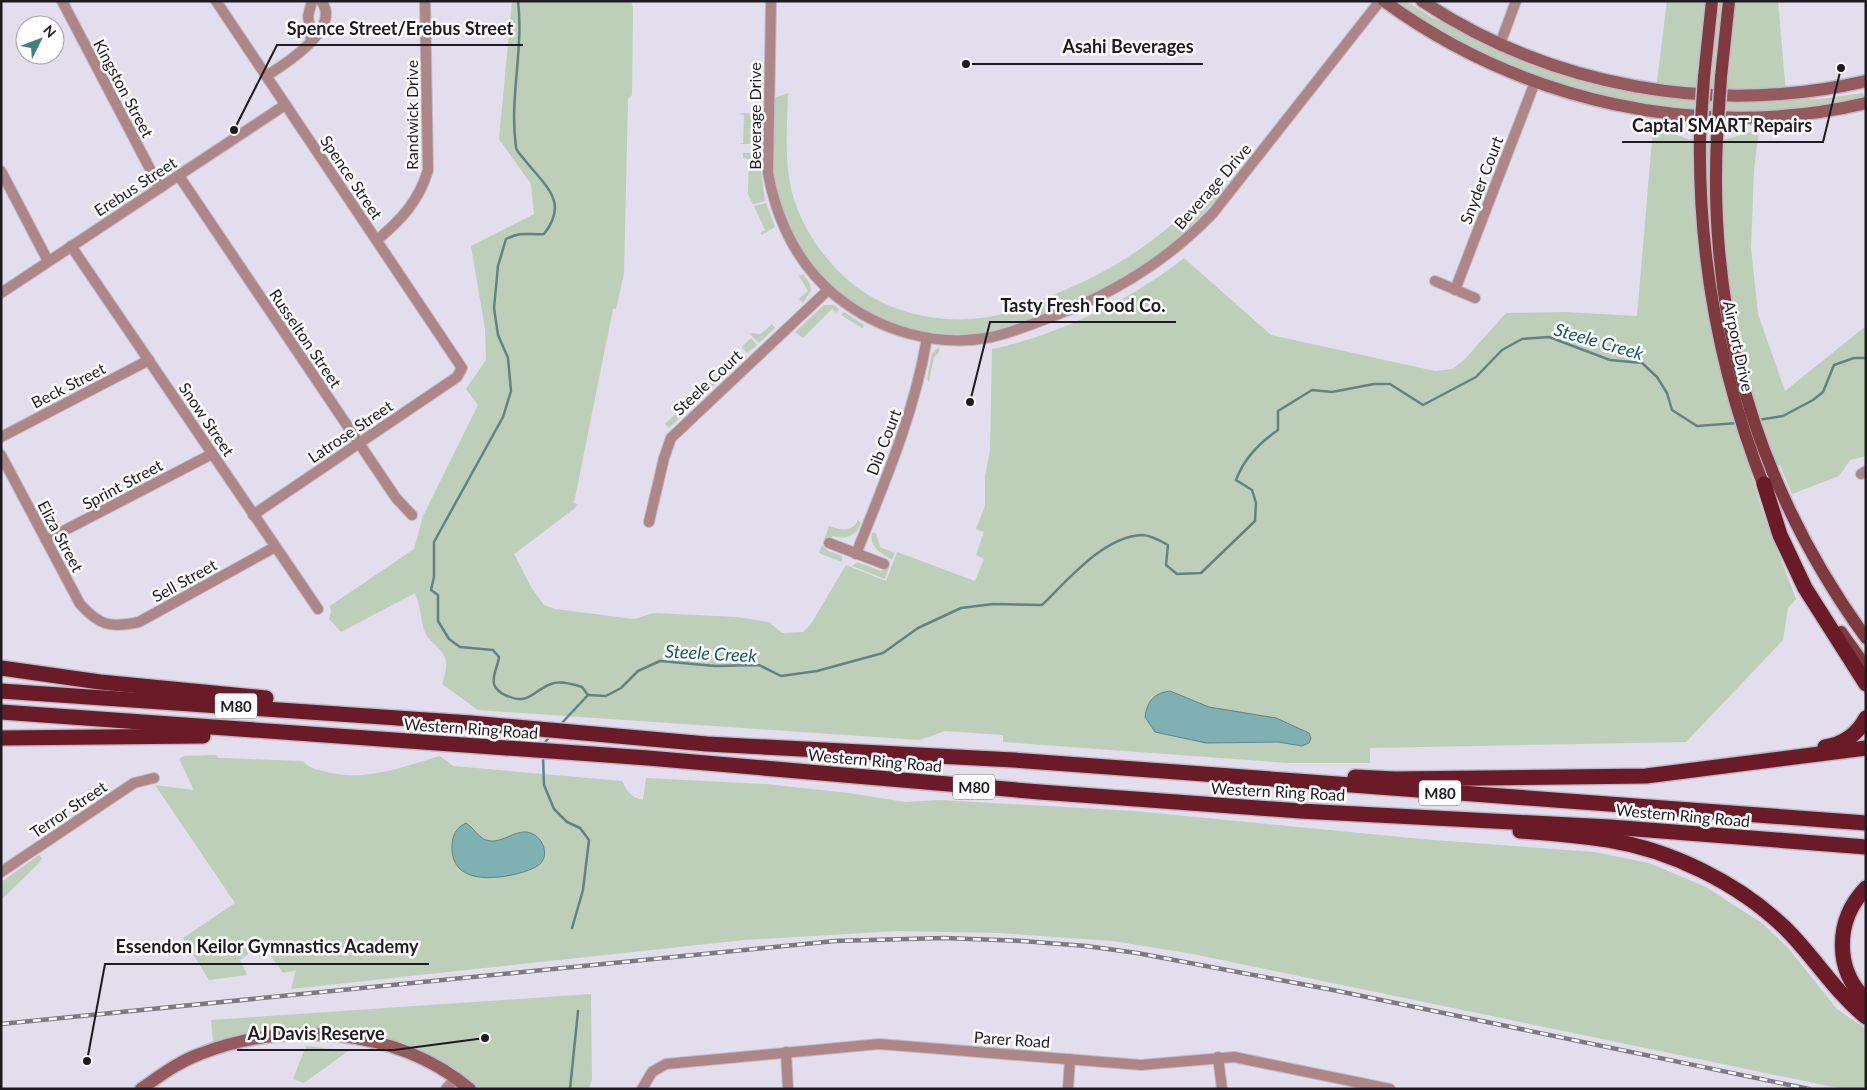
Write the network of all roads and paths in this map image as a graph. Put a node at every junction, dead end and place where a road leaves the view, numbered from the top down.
1 (62, 1) edge
2 (216, 1) edge
3 (312, 1) edge
4 (321, 1) edge
5 (425, 1) edge
6 (771, 1) edge
7 (1380, 1) edge
8 (1384, 1) edge
9 (1422, 1) edge
10 (1516, 1) edge
11 (1712, 1) edge
12 (1729, 1) edge
13 (310, 41) junction
14 (1500, 44) junction
15 (266, 76) junction
16 (1866, 81) edge
17 (1535, 82) junction
18 (1866, 103) edge
19 (285, 105) junction
20 (1, 171) edge
21 (179, 176) junction
22 (160, 188) junction
23 (377, 240) junction
24 (71, 246) junction
25 (48, 261) junction
26 (1435, 281) dead end
27 (828, 290) junction
28 (1455, 290) junction
29 (1, 293) edge
30 (1475, 298) dead end
31 (927, 338) junction
32 (148, 360) junction
33 (462, 371) joint
34 (1736, 385) junction
35 (1, 436) edge
36 (358, 443) junction
37 (212, 454) junction
38 (1, 455) edge
39 (1764, 468) junction
40 (1764, 484) junction
41 (253, 515) junction
42 (412, 515) dead end
43 (649, 522) dead end
44 (46, 540) junction
45 (830, 543) dead end
46 (275, 547) junction
47 (856, 554) junction
48 (884, 564) dead end
49 (318, 609) dead end
50 (103, 624) joint
51 (1866, 638) edge
52 (1866, 667) edge
53 (1, 668) edge
54 (1866, 684) edge
55 (1, 691) edge
56 (1, 712) edge
57 (1866, 718) edge
58 (471, 723) junction
59 (1, 738) edge
60 (459, 745) junction
61 (1866, 748) edge
62 (1014, 760) junction
63 (1735, 765) junction
64 (154, 778) dead end
65 (1300, 811) junction
66 (1866, 823) edge
67 (1866, 847) edge
68 (1, 872) edge
69 (1866, 888) edge
70 (1866, 1000) edge
71 (1866, 1017) edge
72 (786, 1052) junction
73 (1218, 1057) junction
74 (1070, 1059) junction
75 (454, 1086) edge
76 (141, 1089) edge
77 (470, 1089) edge
78 (642, 1089) edge
79 (788, 1089) edge
80 (1068, 1089) edge
81 (1222, 1089) edge
82 (1390, 1089) edge

1 - 22 street, Kingston Street
2 - 15 street, Spence Street
3 - 13 street
4 - 13 street
5 - 23 street, Randwick Drive
6 - 27 street, Beverage Drive
7 - 31 street, Beverage Drive
8 - 17 street
9 - 14 street
10 - 14 street
11 - 34 main road, Airport Drive, bridge
12 - 34 main road, Airport Drive, bridge
13 - 15 street
14 - 16 street
15 - 19 street, Spence Street
17 - 18 street
17 - 28 street, Snyder Court
19 - 21 street, Erebus Street
19 - 23 street, Spence Street
20 - 25 street
21 - 22 street, Erebus Street
21 - 36 street, Russelton Street
22 - 24 street, Erebus Street
23 - 33 street, Spence Street
24 - 25 street, Erebus Street
24 - 32 street, Snow Street
25 - 29 street, Erebus Street
26 - 28 street
27 - 31 street, Beverage Drive
27 - 43 street, Steele Court
28 - 30 street
31 - 47 street, Dib Court
32 - 35 street, Beck Street
32 - 37 street, Snow Street
33 - 36 street, Latrose Street
34 - 39 main road, Airport Drive
36 - 41 street, Latrose Street
36 - 42 street, Russelton Street
37 - 41 street, Snow Street
37 - 44 street, Sprint Street
38 - 44 street, Eliza Street
39 - 40 main road, Airport Drive
39 - 51 main road, Airport Drive
40 - 52 main road, Airport Drive
40 - 54 highway
41 - 46 street, Snow Street
44 - 50 street, Eliza Street
45 - 47 street
46 - 49 street, Snow Street
46 - 50 street, Sell Street
47 - 48 street
53 - 58 highway
55 - 58 highway, Western Ring Road / M80
56 - 60 highway, Western Ring Road / M80
57 - 63 highway
58 - 62 highway, Western Ring Road / M80
59 - 60 highway
60 - 65 highway, Western Ring Road / M80
61 - 63 highway
62 - 63 highway
62 - 66 highway, Western Ring Road / M80
64 - 68 street, Terror Street
65 - 67 highway, Western Ring Road / M80
65 - 71 highway
69 - 70 highway
72 - 74 street, Parer Road
72 - 78 street, Parer Road
72 - 79 street
73 - 74 street, Parer Road
73 - 81 street
73 - 82 street, Parer Road
74 - 80 street
75 - 76 street
75 - 77 street

